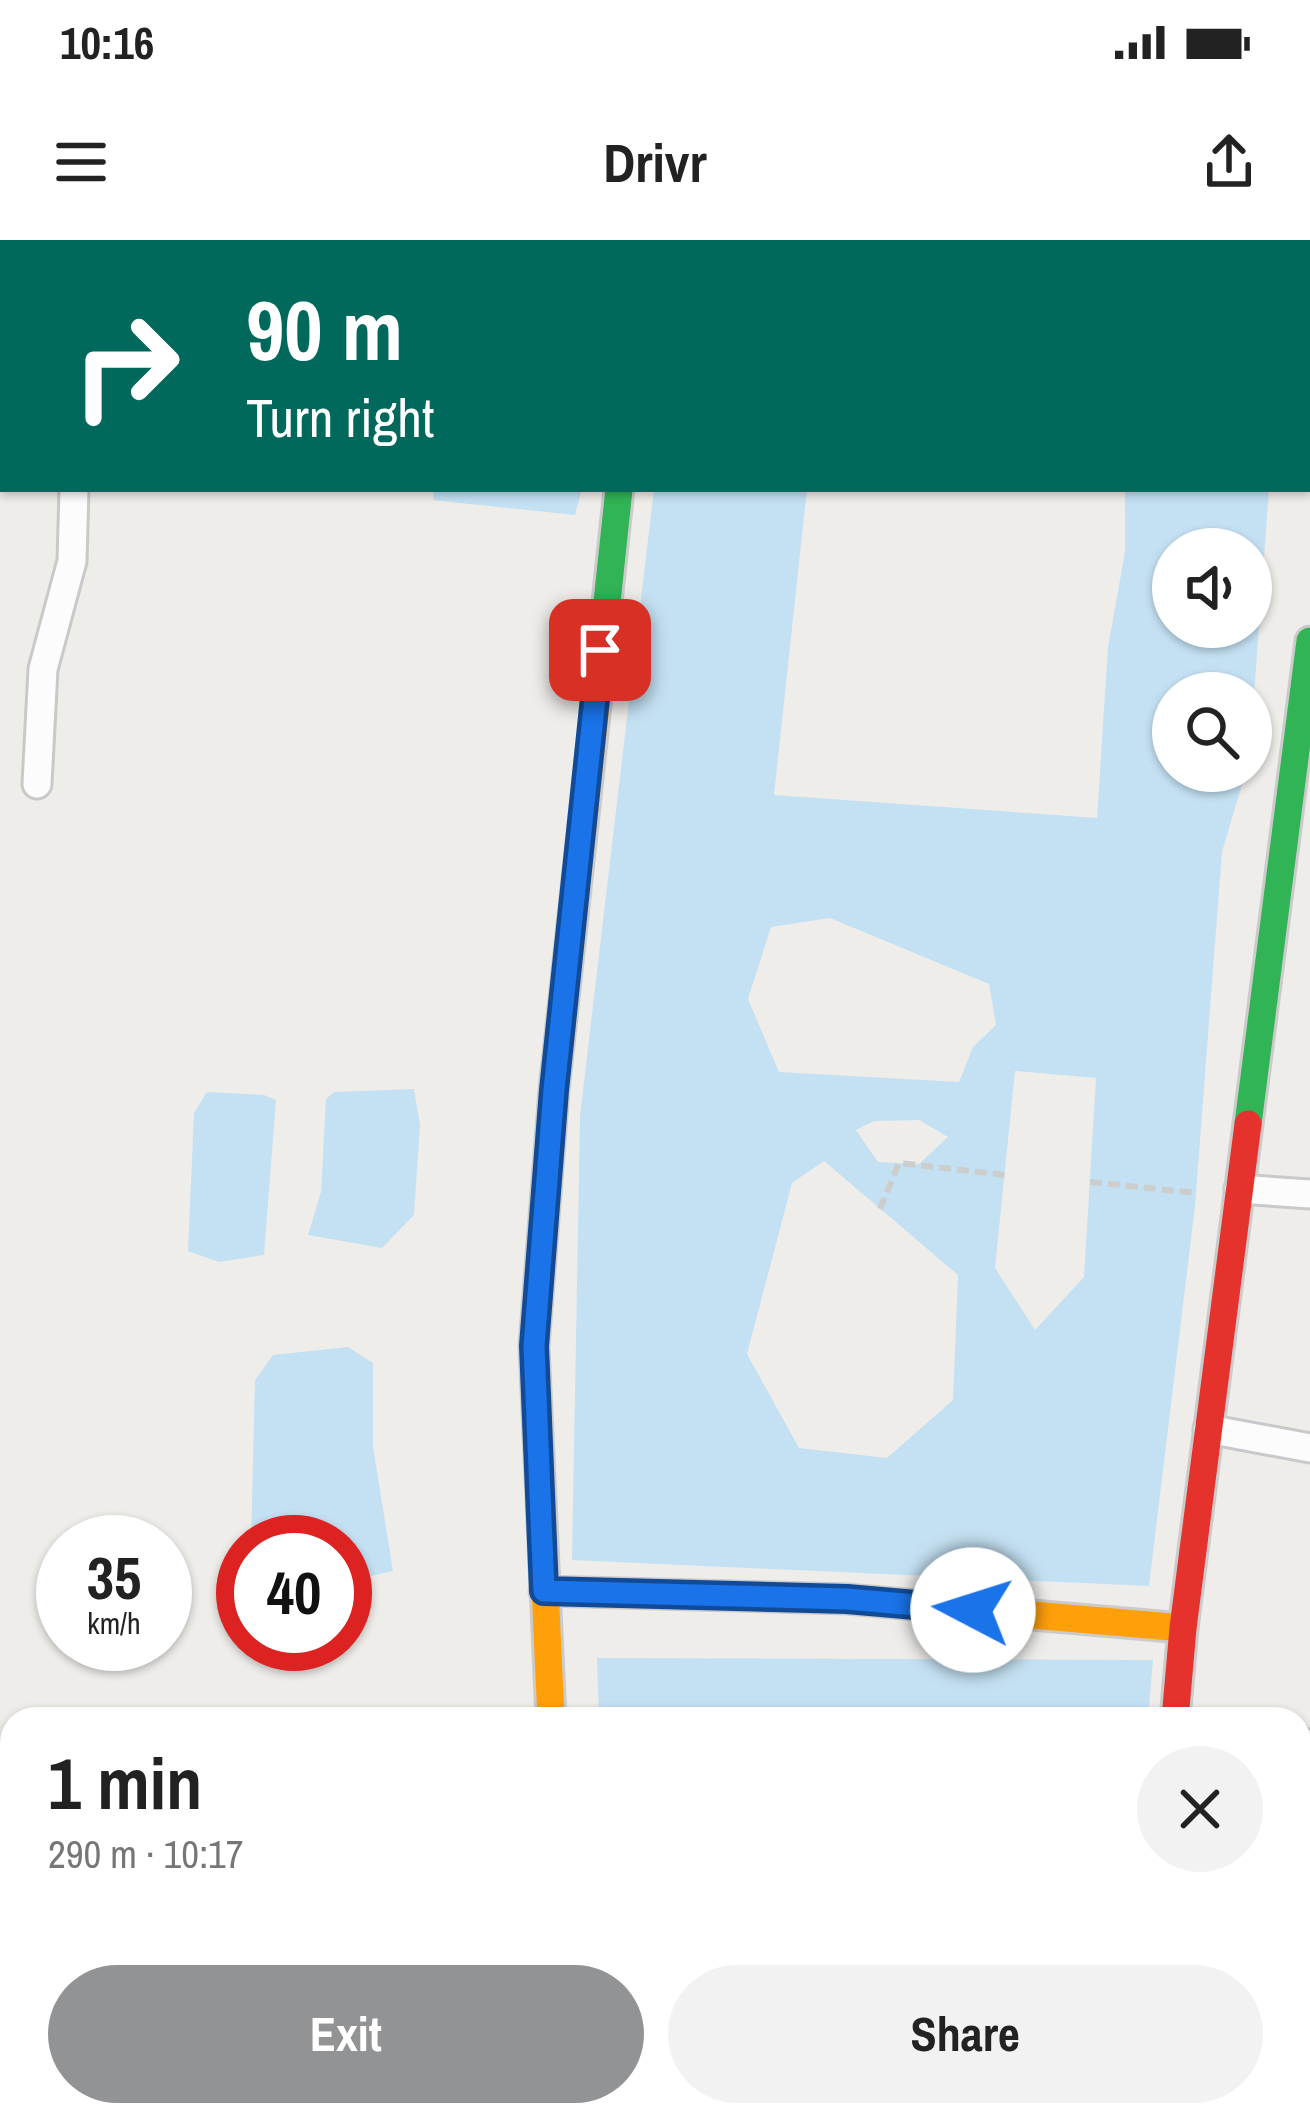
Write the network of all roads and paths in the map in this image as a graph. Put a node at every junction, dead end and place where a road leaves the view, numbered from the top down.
1 (74, 492) edge
2 (619, 492) edge
3 (1310, 641) edge
4 (37, 784) dead end
5 (1005, 1175) dead end
6 (1090, 1182) dead end
7 (1239, 1190) junction
8 (1196, 1193) dead end
9 (1310, 1194) edge
10 (880, 1209) dead end
11 (1208, 1430) junction
12 (1310, 1448) edge
13 (544, 1591) junction
14 (1183, 1628) junction
15 (550, 1707) edge
16 (1176, 1707) edge

1 - 4 street
2 - 13 street
3 - 7 street
5 - 10 path
6 - 8 path
7 - 9 street
7 - 11 street
11 - 12 street
11 - 14 street
13 - 14 street
13 - 15 street
14 - 16 street

